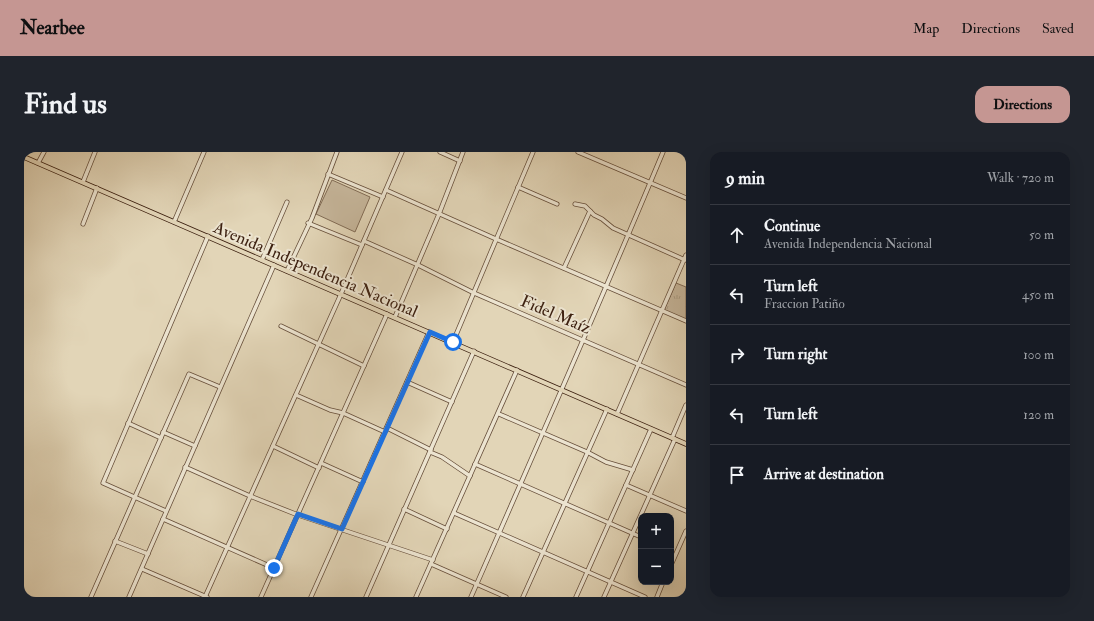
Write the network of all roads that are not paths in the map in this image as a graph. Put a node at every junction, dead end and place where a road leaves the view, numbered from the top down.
1 (44, 152) edge
2 (95, 152) edge
3 (204, 152) edge
4 (337, 152) edge
5 (402, 152) edge
6 (440, 152) edge
7 (463, 152) edge
8 (532, 152) edge
9 (578, 152) edge
10 (663, 152) edge
11 (24, 157) edge
12 (460, 161) junction
13 (38, 163) junction
14 (328, 174) junction
15 (83, 182) junction
16 (650, 183) junction
17 (518, 187) junction
18 (97, 188) junction
19 (386, 190) junction
20 (383, 197) junction
21 (686, 198) edge
22 (287, 202) dead end
23 (557, 204) dead end
24 (575, 204) dead end
25 (590, 211) junction
26 (440, 214) junction
27 (174, 222) junction
28 (308, 223) junction
29 (83, 224) dead end
30 (628, 235) junction
31 (208, 236) junction
32 (496, 239) junction
33 (363, 243) junction
34 (686, 255) edge
35 (262, 260) junction
36 (685, 260) edge
37 (274, 265) junction
38 (418, 265) junction
39 (564, 268) junction
40 (287, 271) junction
41 (607, 287) junction
42 (474, 293) junction
43 (341, 294) junction
44 (662, 310) junction
45 (388, 314) junction
46 (395, 317) junction
47 (686, 321) edge
48 (281, 326) dead end
49 (430, 332) junction
50 (584, 340) junction
51 (453, 342) junction
52 (318, 344) junction
53 (474, 351) junction
54 (638, 364) junction
55 (364, 366) junction
56 (517, 370) junction
57 (407, 382) junction
58 (686, 385) edge
59 (220, 387) junction
60 (562, 390) junction
61 (296, 395) junction
62 (452, 402) junction
63 (686, 405) edge
64 (607, 409) junction
65 (343, 413) junction
66 (499, 414) junction
67 (617, 414) junction
68 (128, 423) junction
69 (651, 429) junction
70 (386, 430) junction
71 (163, 432) junction
72 (544, 434) junction
73 (161, 438) junction
74 (674, 439) junction
75 (686, 444) edge
76 (195, 446) junction
77 (273, 446) junction
78 (430, 451) junction
79 (587, 452) junction
80 (321, 463) junction
81 (475, 464) junction
82 (186, 467) junction
83 (319, 468) junction
84 (633, 470) junction
85 (470, 476) junction
86 (363, 482) junction
87 (520, 484) junction
88 (626, 485) junction
89 (650, 495) junction
90 (250, 496) junction
91 (135, 497) junction
92 (564, 504) junction
93 (404, 509) junction
94 (166, 511) junction
95 (686, 511) edge
96 (298, 514) junction
97 (454, 514) junction
98 (163, 519) junction
99 (609, 523) junction
100 (342, 529) junction
101 (447, 529) junction
102 (686, 531) edge
103 (633, 533) junction
104 (499, 534) junction
105 (638, 536) edge
106 (115, 541) junction
107 (388, 545) junction
108 (227, 548) junction
109 (543, 552) junction
110 (676, 552) joint
111 (148, 554) junction
112 (674, 557) edge
113 (432, 562) junction
114 (274, 568) junction
115 (142, 569) junction
116 (587, 571) junction
117 (610, 582) junction
118 (477, 584) junction
119 (662, 585) edge
120 (91, 597) edge
121 (130, 597) edge
122 (206, 597) edge
123 (261, 597) edge
124 (311, 597) edge
125 (366, 597) edge
126 (416, 597) edge
127 (471, 597) edge
128 (506, 597) edge
129 (522, 597) edge
130 (576, 597) edge
131 (604, 597) edge
132 (645, 597) edge
133 (657, 597) edge

1 - 13 street
2 - 15 street
3 - 27 street
4 - 14 street
5 - 19 street
6 - 12 street
7 - 12 street
8 - 17 street
9 - 16 street
10 - 16 street
11 - 13 main road, Avenida Independencia Nacional
12 - 26 street
13 - 15 main road, Avenida Independencia Nacional
14 - 20 street
14 - 28 street
15 - 18 main road, Avenida Independencia Nacional
16 - 21 street
16 - 30 street
17 - 23 street
17 - 32 street
18 - 27 main road, Avenida Independencia Nacional
18 - 29 street
19 - 20 street
19 - 26 street
20 - 33 street
22 - 35 street
24 - 25 street
25 - 30 street
25 - 39 street
26 - 32 street
26 - 38 street
27 - 31 main road, Avenida Independencia Nacional
28 - 33 street, Fidel Maíz
28 - 40 street
30 - 36 street
30 - 41 street
31 - 35 main road, Avenida Independencia Nacional
31 - 68 street
32 - 39 street
32 - 42 street
33 - 38 street, Fidel Maíz
33 - 43 street
34 - 36 street
35 - 37 main road, Avenida Independencia Nacional
36 - 44 street
37 - 40 main road, Avenida Independencia Nacional
37 - 59 street
38 - 42 street, Fidel Maíz
38 - 46 street
39 - 41 street
40 - 43 main road, Avenida Independencia Nacional
41 - 44 street
41 - 50 street
42 - 50 street, Fidel Maíz
42 - 51 street
43 - 45 main road, Avenida Independencia Nacional
43 - 52 street
44 - 47 street
44 - 54 street
45 - 46 main road, Avenida Independencia Nacional
45 - 55 street
46 - 49 main road, Avenida Independencia Nacional
48 - 52 street
49 - 51 main road, Avenida Independencia Nacional
49 - 57 street
50 - 54 street, Fidel Maíz
50 - 60 street
51 - 53 main road, Avenida Independencia Nacional
52 - 55 street
52 - 61 street
53 - 56 main road, Avenida Independencia Nacional
53 - 62 street
54 - 58 street, Fidel Maíz
54 - 67 street
55 - 65 street
56 - 60 main road, Avenida Independencia Nacional
56 - 66 street
57 - 62 street
57 - 70 street
59 - 71 street
59 - 76 street
60 - 64 main road, Avenida Independencia Nacional
60 - 72 street
61 - 65 street
61 - 77 street
62 - 78 street
63 - 74 street
64 - 67 main road, Avenida Independencia Nacional
64 - 79 street
65 - 70 street
65 - 80 street
66 - 72 street
66 - 81 street
67 - 69 main road, Avenida Independencia Nacional
68 - 73 street
68 - 91 street
69 - 74 main road, Avenida Independencia Nacional
69 - 84 street
70 - 78 street
70 - 86 street
71 - 73 street
71 - 76 street
72 - 79 street
72 - 87 street
73 - 91 street
74 - 75 main road, Avenida Independencia Nacional
74 - 89 street
76 - 82 street
77 - 83 street
77 - 90 street
78 - 85 street
78 - 93 street
79 - 84 street
79 - 92 street
80 - 83 street
80 - 86 street
81 - 85 street
81 - 87 street
82 - 90 street
82 - 94 street
83 - 96 street
84 - 88 street
85 - 97 street
86 - 100 street
87 - 92 street
87 - 104 street
88 - 89 street
88 - 99 street
89 - 95 street
89 - 103 street
90 - 96 street
90 - 108 street
91 - 94 street
91 - 106 street
92 - 99 street
92 - 109 street
93 - 101 street
93 - 107 street
94 - 98 street
96 - 100 street
96 - 114 street
97 - 101 street
97 - 104 street
98 - 108 street
98 - 111 street
99 - 103 street
99 - 116 street
100 - 107 street
100 - 124 street
101 - 113 street
102 - 110 street
103 - 105 street
103 - 117 street
104 - 109 street
104 - 118 street
106 - 111 street
106 - 120 street
107 - 113 street
107 - 125 street
108 - 114 street
108 - 122 street
109 - 116 street
109 - 129 street
110 - 112 street
111 - 115 street
113 - 118 street
113 - 126 street
114 - 123 street
115 - 121 street
115 - 122 street
116 - 117 street
116 - 130 street
117 - 131 street
117 - 132 street
118 - 127 street
118 - 128 street
119 - 133 street

